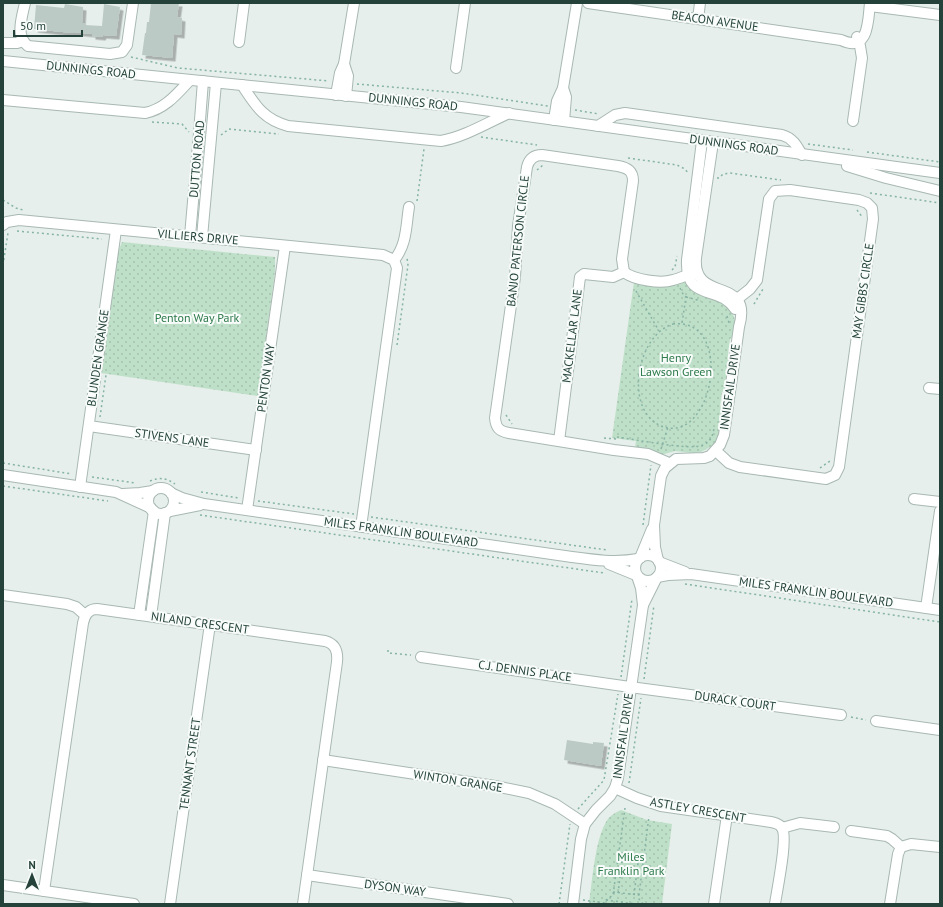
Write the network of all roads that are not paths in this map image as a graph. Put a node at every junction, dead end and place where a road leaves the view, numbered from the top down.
1 (25, 3) edge
2 (133, 3) edge
3 (244, 3) edge
4 (354, 3) edge
5 (465, 3) edge
6 (577, 3) edge
7 (588, 3) edge
8 (700, 3) edge
9 (870, 4) edge
10 (940, 15) edge
11 (698, 19) junction
12 (858, 39) junction
13 (23, 41) junction
14 (238, 42) dead end
15 (3, 43) edge
16 (3, 62) edge
17 (456, 68) dead end
18 (190, 80) junction
19 (203, 81) junction
20 (216, 83) junction
21 (242, 85) junction
22 (341, 95) junction
23 (3, 100) edge
24 (509, 113) junction
25 (559, 121) junction
26 (853, 121) dead end
27 (598, 126) junction
28 (702, 141) junction
29 (713, 142) junction
30 (802, 155) junction
31 (822, 158) junction
32 (940, 173) edge
33 (940, 191) edge
34 (409, 207) road end
35 (3, 225) edge
36 (115, 235) junction
37 (190, 236) junction
38 (202, 237) junction
39 (284, 246) junction
40 (394, 260) junction
41 (624, 272) junction
42 (692, 273) junction
43 (734, 301) junction
44 (929, 388) dead end
45 (940, 389) edge
46 (89, 426) junction
47 (559, 441) junction
48 (256, 450) junction
49 (716, 451) junction
50 (669, 464) junction
51 (3, 475) edge
52 (151, 486) junction
53 (80, 487) junction
54 (174, 489) junction
55 (121, 494) junction
56 (914, 499) dead end
57 (940, 502) edge
58 (204, 504) junction
59 (152, 510) junction
60 (247, 510) junction
61 (940, 511) edge
62 (167, 512) junction
63 (654, 525) junction
64 (361, 527) junction
65 (639, 558) junction
66 (598, 561) junction
67 (659, 561) junction
68 (691, 574) junction
69 (637, 575) junction
70 (656, 578) junction
71 (3, 595) edge
72 (643, 605) junction
73 (926, 608) junction
74 (940, 610) edge
75 (85, 615) junction
76 (139, 615) junction
77 (151, 616) junction
78 (210, 624) junction
79 (421, 656) road end
80 (625, 686) junction
81 (841, 715) road end
82 (876, 721) road end
83 (940, 730) edge
84 (323, 760) junction
85 (615, 788) junction
86 (727, 815) junction
87 (585, 824) junction
88 (782, 828) junction
89 (834, 828) dead end
90 (851, 830) dead end
91 (901, 847) junction
92 (940, 847) edge
93 (307, 875) junction
94 (3, 885) edge
95 (44, 891) junction
96 (573, 901) edge
97 (134, 904) edge
98 (170, 904) edge
99 (303, 904) edge
100 (508, 904) edge
101 (714, 904) edge
102 (775, 904) edge
103 (890, 904) edge

1 - 13 street
2 - 13 street
3 - 14 street
4 - 22 street
5 - 17 street
6 - 25 street
7 - 11 street, BEACON AVENUE
8 - 11 street
9 - 10 street
9 - 12 street
11 - 12 street, BEACON AVENUE
12 - 26 street
13 - 15 street
16 - 18 street, DUNNINGS ROAD
18 - 19 street, DUNNINGS ROAD
18 - 23 street
19 - 20 street, DUNNINGS ROAD
19 - 37 street, DUTTON ROAD
20 - 21 street, DUNNINGS ROAD
20 - 38 street, DUTTON ROAD
21 - 22 street, DUNNINGS ROAD
21 - 24 street
22 - 24 street, DUNNINGS ROAD
24 - 25 street, DUNNINGS ROAD
25 - 27 street, DUNNINGS ROAD
27 - 28 street, DUNNINGS ROAD
27 - 30 street
28 - 29 street, DUNNINGS ROAD
28 - 42 street
29 - 30 street, DUNNINGS ROAD
29 - 42 street
30 - 31 street, DUNNINGS ROAD
31 - 32 street, DUNNINGS ROAD
31 - 33 street, DUNNINGS ROAD
34 - 40 street
35 - 36 street, VILLIERS DRIVE
36 - 37 street, VILLIERS DRIVE
36 - 46 street, BLUNDEN GRANGE
37 - 38 street, VILLIERS DRIVE
38 - 39 street, VILLIERS DRIVE
39 - 40 street, VILLIERS DRIVE
39 - 48 street, PENTON WAY
40 - 64 street
41 - 42 street
41 - 47 street, MACKELLAR LANE
41 - 47 street, BANJO PATERSON CIRCLE
42 - 43 street
43 - 49 street, INNISFAIL DRIVE
43 - 49 street, MAY GIBBS CIRCLE
44 - 45 street
46 - 48 street, STIVENS LANE
46 - 53 street, BLUNDEN GRANGE
47 - 50 street, BANJO PATERSON CIRCLE
48 - 60 street, PENTON WAY
49 - 50 street
50 - 63 street
51 - 53 street
52 - 54 street
52 - 55 street
52 - 59 street
53 - 55 street
54 - 58 street, MILES FRANKLIN BOULEVARD
54 - 62 street
55 - 59 street
56 - 57 street
58 - 60 street, MILES FRANKLIN BOULEVARD
58 - 62 street, MILES FRANKLIN BOULEVARD
59 - 62 street
59 - 76 street
60 - 64 street, MILES FRANKLIN BOULEVARD
61 - 73 street
62 - 77 street
63 - 65 street
63 - 67 street
64 - 66 street, MILES FRANKLIN BOULEVARD
65 - 66 street, MILES FRANKLIN BOULEVARD
65 - 67 street
65 - 69 street
66 - 69 street, MILES FRANKLIN BOULEVARD
67 - 68 street, MILES FRANKLIN BOULEVARD
67 - 70 street
68 - 70 street, MILES FRANKLIN BOULEVARD
68 - 73 street, MILES FRANKLIN BOULEVARD
69 - 70 street
69 - 72 street, INNISFAIL DRIVE
70 - 72 street, INNISFAIL DRIVE
71 - 75 street
72 - 80 street, INNISFAIL DRIVE
73 - 74 street, MILES FRANKLIN BOULEVARD
75 - 76 street, NILAND CRESCENT
75 - 95 street
76 - 77 street, NILAND CRESCENT
77 - 78 street, NILAND CRESCENT
78 - 84 street, NILAND CRESCENT
78 - 98 street, TENNANT STREET
79 - 80 street, C.J. DENNIS PLACE
80 - 81 street, DURACK COURT
80 - 85 street, INNISFAIL DRIVE
82 - 83 street
84 - 87 street, WINTON GRANGE
84 - 93 street, NILAND CRESCENT
85 - 86 street, ASTLEY CRESCENT
85 - 87 street, INNISFAIL DRIVE
86 - 88 street, ASTLEY CRESCENT
86 - 101 street
87 - 96 street, INNISFAIL DRIVE
88 - 89 street
88 - 102 street
90 - 91 street
91 - 92 street
91 - 103 street
93 - 99 street, NILAND CRESCENT
93 - 100 street, DYSON WAY
94 - 95 street
95 - 97 street

